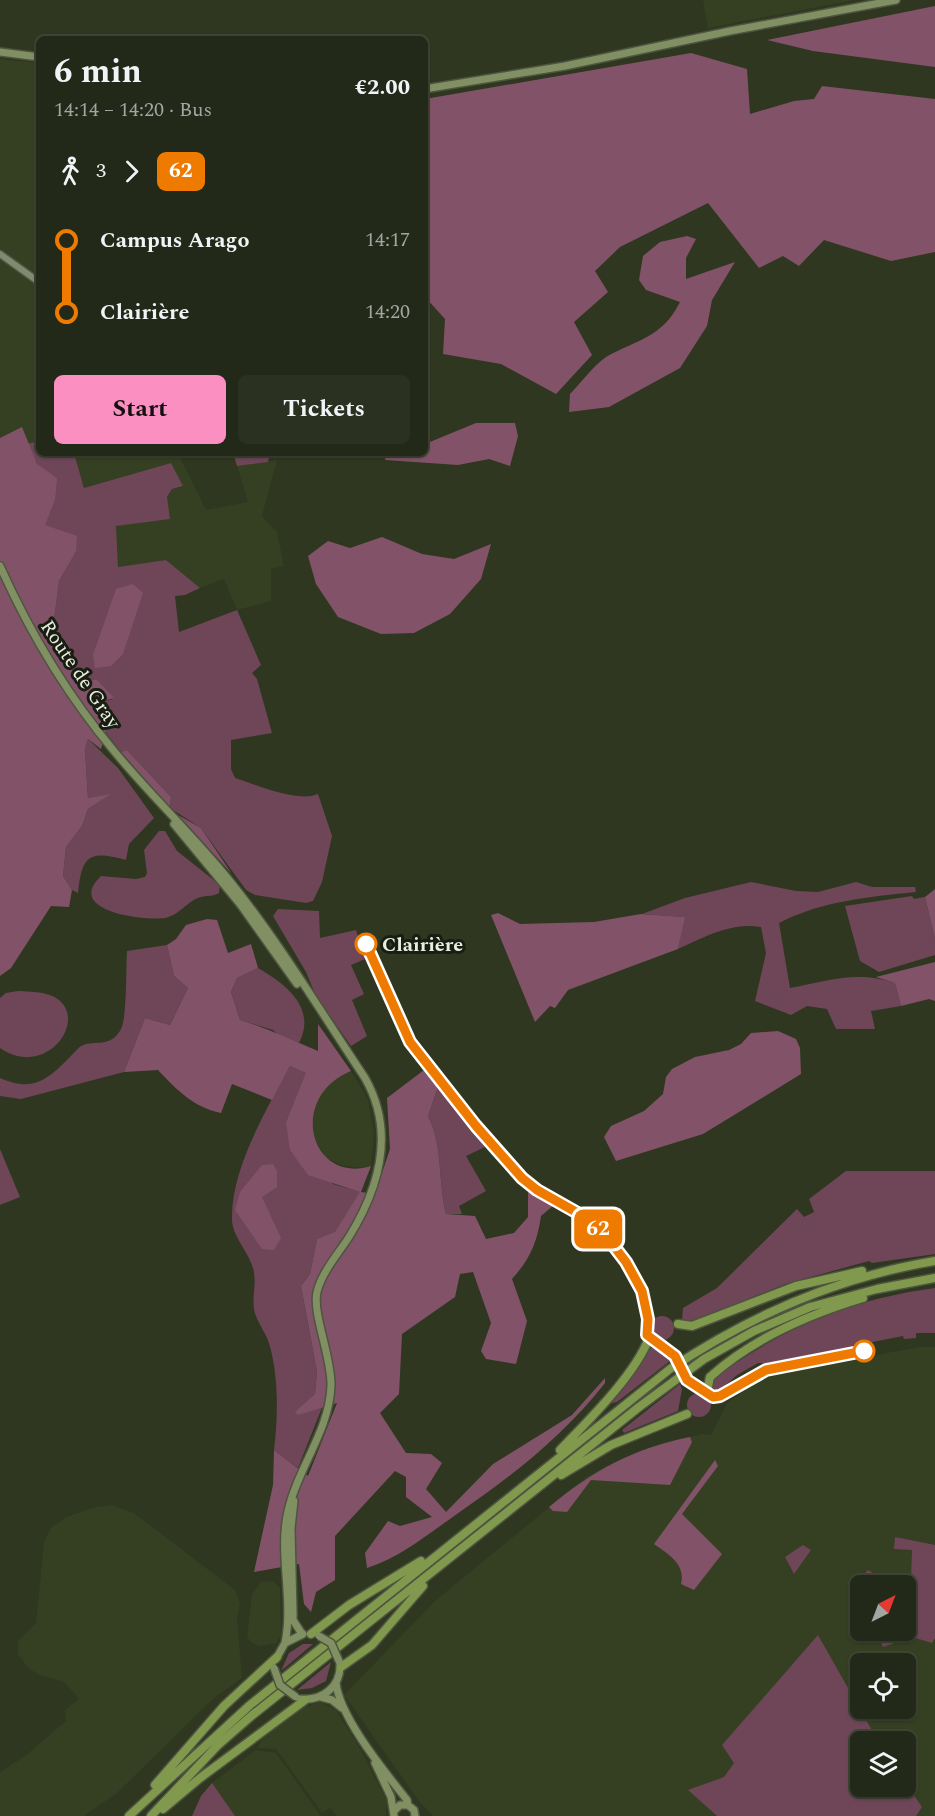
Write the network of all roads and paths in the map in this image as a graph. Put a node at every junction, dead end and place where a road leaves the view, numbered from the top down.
1 (896, 0) edge
2 (0, 52) edge
3 (36, 57) edge
4 (428, 90) edge
5 (0, 254) edge
6 (36, 280) edge
7 (0, 566) edge
8 (128, 768) junction
9 (335, 1034) junction
10 (935, 1261) edge
11 (898, 1267) junction
12 (935, 1280) edge
13 (678, 1324) dead end
14 (649, 1338) dead end
15 (707, 1392) dead end
16 (687, 1414) dead end
17 (539, 1472) junction
18 (295, 1490) junction
19 (525, 1498) junction
20 (450, 1544) junction
21 (443, 1565) junction
22 (310, 1634) junction
23 (285, 1642) junction
24 (277, 1657) junction
25 (340, 1664) junction
26 (336, 1683) junction
27 (321, 1697) junction
28 (300, 1698) junction
29 (348, 1714) junction
30 (370, 1752) junction
31 (408, 1804) junction
32 (394, 1814) edge
33 (416, 1815) edge
34 (128, 1816) edge
35 (151, 1816) edge
36 (155, 1816) edge

1 - 4 main road
2 - 3 main road
5 - 6 street
7 - 8 main road, Route de Gray
8 - 9 main road
8 - 9 main road, Route de Gray
9 - 18 main road
10 - 11 highway
11 - 13 highway
11 - 17 highway
12 - 15 highway
12 - 19 highway
14 - 17 highway
16 - 19 highway
17 - 20 highway
18 - 22 main road
18 - 23 main road
19 - 21 highway
20 - 22 highway
20 - 34 highway
21 - 25 highway
21 - 35 highway
22 - 23 main road
22 - 25 main road, bridge
23 - 24 main road
24 - 28 main road, bridge
24 - 34 highway
25 - 26 main road
26 - 27 main road
26 - 29 main road
27 - 28 main road
27 - 29 main road
28 - 36 highway
29 - 30 main road
30 - 31 main road
30 - 32 main road
31 - 32 main road
31 - 33 main road

